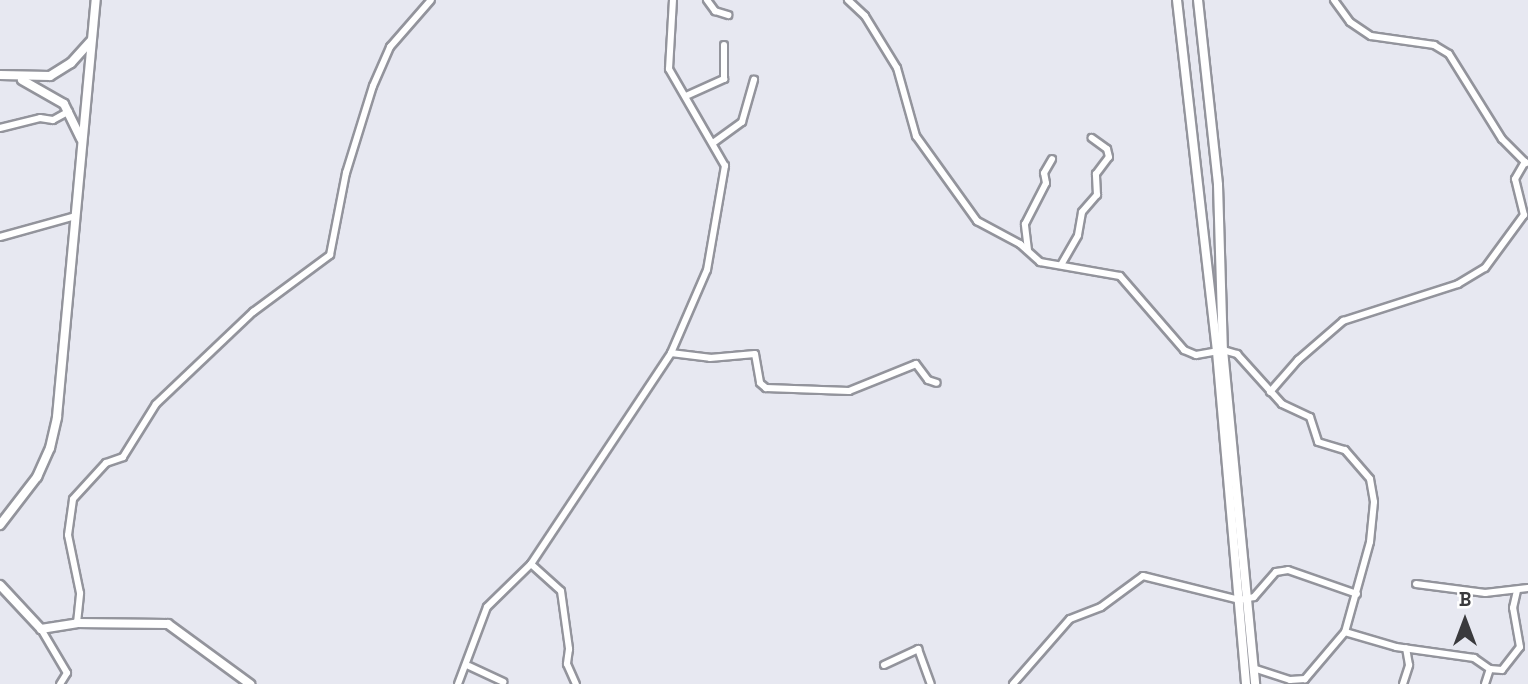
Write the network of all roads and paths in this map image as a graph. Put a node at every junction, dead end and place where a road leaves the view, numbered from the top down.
1 (96, 0) edge
2 (431, 0) edge
3 (673, 0) edge
4 (707, 0) edge
5 (848, 0) edge
6 (1177, 0) edge
7 (1198, 0) edge
8 (1334, 0) edge
9 (728, 15) dead end
10 (92, 41) junction
11 (723, 45) dead end
12 (0, 75) edge
13 (17, 78) junction
14 (754, 80) dead end
15 (686, 96) junction
16 (69, 111) junction
17 (0, 128) edge
18 (1093, 138) dead end
19 (713, 143) junction
20 (82, 146) junction
21 (1052, 159) dead end
22 (1527, 163) edge
23 (75, 216) junction
24 (0, 237) edge
25 (1028, 250) junction
26 (1061, 265) junction
27 (1220, 351) junction
28 (671, 353) junction
29 (937, 383) dead end
30 (1270, 391) junction
31 (0, 525) edge
32 (531, 564) junction
33 (1416, 584) dead end
34 (0, 585) edge
35 (1528, 588) edge
36 (1517, 591) junction
37 (1357, 594) junction
38 (1244, 599) junction
39 (77, 623) junction
40 (41, 629) junction
41 (1345, 632) junction
42 (1406, 648) junction
43 (884, 665) dead end
44 (469, 666) junction
45 (1254, 668) junction
46 (1490, 669) junction
47 (503, 681) dead end
48 (60, 684) edge
49 (250, 684) edge
50 (458, 684) edge
51 (576, 684) edge
52 (931, 684) edge
53 (1013, 684) edge
54 (1246, 684) edge
55 (1255, 684) edge
56 (1403, 684) edge
57 (1485, 684) edge

1 - 10 street
2 - 39 street
3 - 15 street
4 - 9 street
5 - 25 street
6 - 27 street
7 - 27 street
8 - 22 street
10 - 13 street
10 - 20 street
11 - 15 street
12 - 13 street
13 - 16 street
14 - 19 street
15 - 19 street
16 - 17 street
16 - 20 street
18 - 26 street
19 - 28 street
20 - 23 street
21 - 25 street
22 - 30 street
23 - 24 street
23 - 31 street
25 - 26 street
26 - 27 street
27 - 30 street
27 - 38 street
28 - 29 street
28 - 32 street
30 - 37 street
32 - 44 street
32 - 51 street
33 - 36 street
34 - 40 street
35 - 36 street
36 - 46 street
37 - 38 street
37 - 41 street
38 - 45 street
38 - 53 street
38 - 54 street
39 - 40 street
39 - 49 street
40 - 48 street
41 - 42 street
41 - 45 street
42 - 46 street
42 - 56 street
43 - 52 street
44 - 47 street
44 - 50 street
45 - 55 street
46 - 57 street

